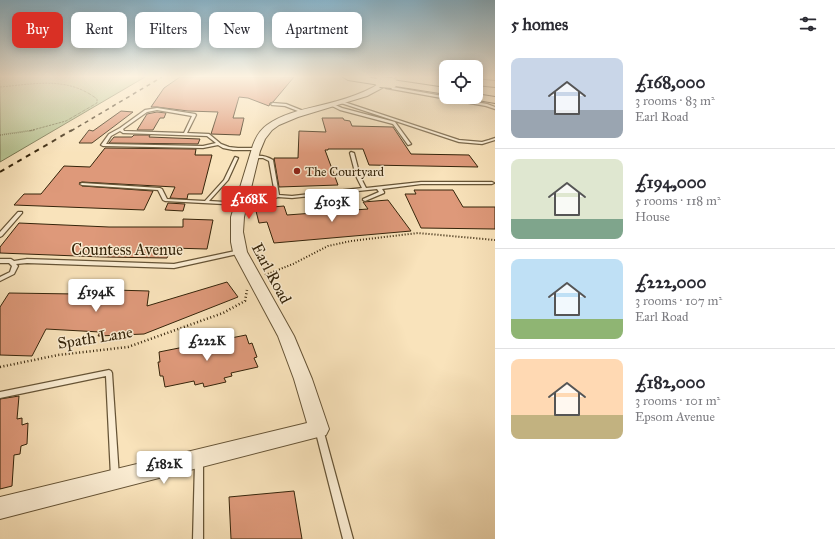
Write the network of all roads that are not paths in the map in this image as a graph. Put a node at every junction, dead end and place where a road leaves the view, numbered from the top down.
1 (479, 102) edge
2 (338, 103) junction
3 (273, 104) dead end
4 (495, 108) edge
5 (304, 112) junction
6 (121, 129) junction
7 (185, 134) junction
8 (495, 139) edge
9 (218, 144) junction
10 (409, 144) dead end
11 (256, 153) junction
12 (352, 153) dead end
13 (236, 158) dead end
14 (492, 183) dead end
15 (82, 184) dead end
16 (378, 187) junction
17 (365, 188) junction
18 (276, 197) junction
19 (242, 198) junction
20 (365, 200) dead end
21 (207, 201) junction
22 (20, 213) dead end
23 (0, 235) edge
24 (240, 252) junction
25 (0, 260) edge
26 (14, 263) junction
27 (0, 279) edge
28 (0, 395) edge
29 (319, 429) junction
30 (199, 459) junction
31 (116, 479) junction
32 (0, 508) edge
33 (198, 539) edge
34 (348, 539) edge

1 - 4 lane
2 - 5 street, Earl Road
2 - 8 lane
2 - 10 lane
3 - 5 lane
5 - 11 street, Earl Road
6 - 7 lane
6 - 7 lane
6 - 9 lane
7 - 9 lane
9 - 11 lane
11 - 18 lane
11 - 19 street, Earl Road
12 - 17 lane
13 - 21 lane
14 - 16 lane
15 - 21 lane
16 - 17 lane
16 - 20 lane
17 - 18 lane
18 - 19 lane
19 - 21 lane
19 - 24 street, Earl Road
22 - 23 lane
24 - 26 lane, Countess Avenue
24 - 29 street, Earl Road
25 - 26 lane, Countess Avenue
26 - 27 lane
28 - 31 lane
29 - 30 street
29 - 34 lane, Earl Road
30 - 31 street
30 - 33 lane
31 - 32 street

